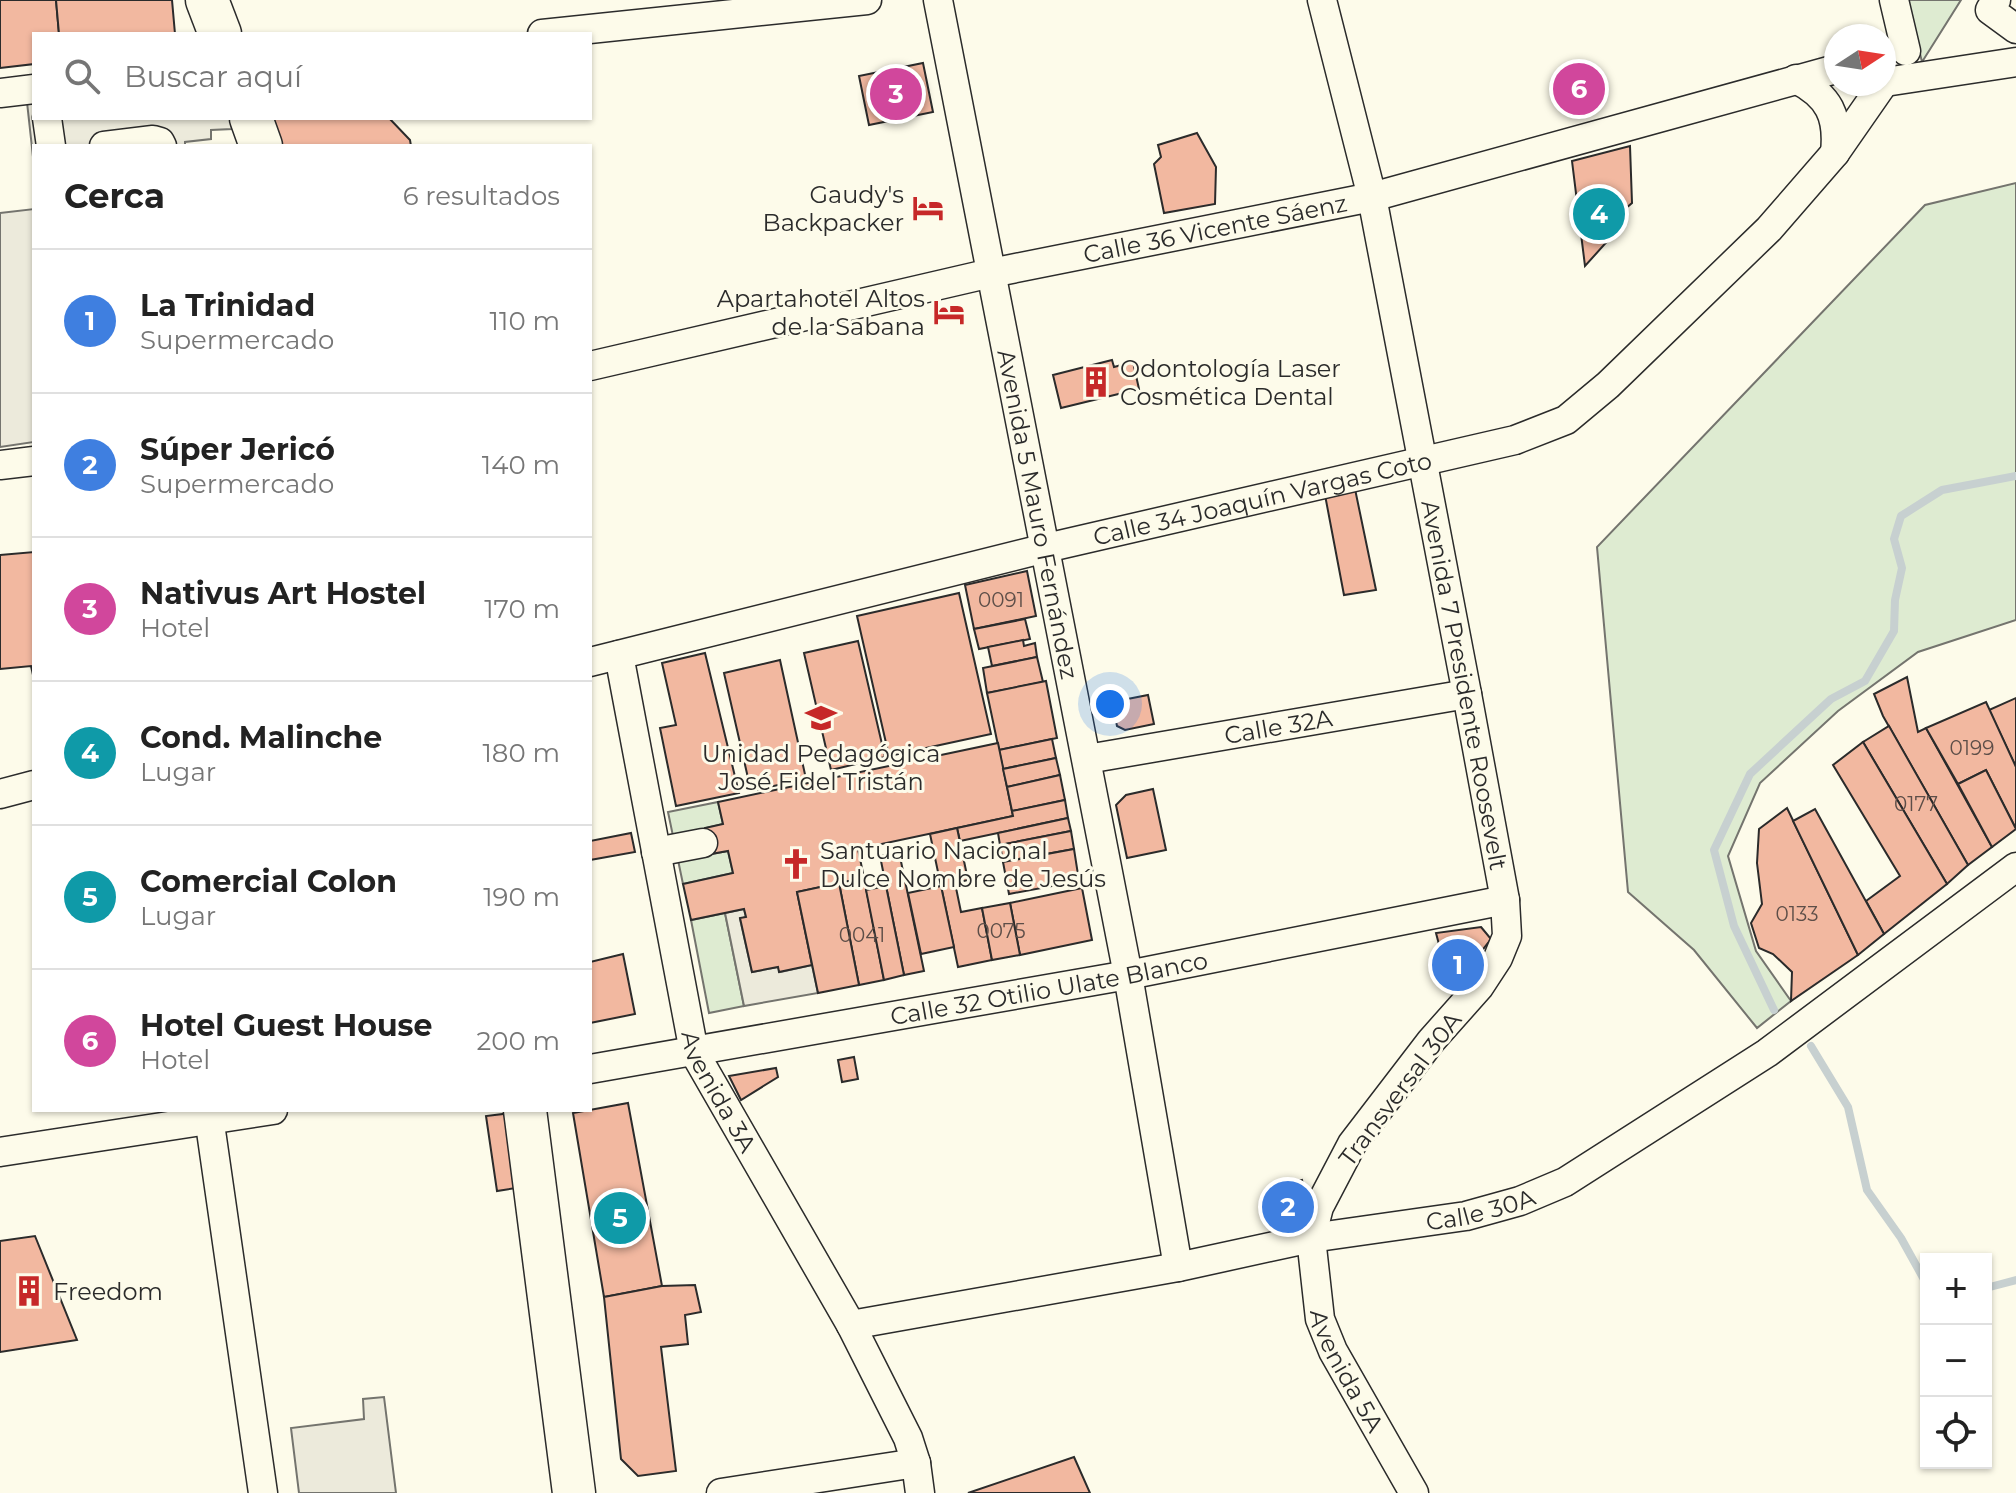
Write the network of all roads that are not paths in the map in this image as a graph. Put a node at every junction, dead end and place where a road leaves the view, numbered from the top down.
1 (207, 0) edge
2 (867, 0) edge
3 (938, 0) edge
4 (1322, 0) edge
5 (1894, 0) edge
6 (1996, 0) edge
7 (1894, 24) edge
8 (2016, 29) edge
9 (219, 32) edge
10 (561, 32) edge
11 (2016, 62) edge
12 (1824, 72) edge
13 (1796, 79) junction
14 (1896, 81) edge
15 (32, 89) edge
16 (0, 93) edge
17 (1875, 96) edge
18 (47, 120) edge
19 (252, 120) edge
20 (51, 144) edge
21 (120, 144) edge
22 (161, 144) edge
23 (260, 144) edge
24 (1835, 153) junction
25 (1372, 197) junction
26 (991, 273) junction
27 (592, 366) edge
28 (32, 461) edge
29 (1423, 461) junction
30 (0, 465) edge
31 (1046, 548) junction
32 (619, 655) junction
33 (592, 662) edge
34 (1467, 694) junction
35 (1087, 759) junction
36 (32, 786) edge
37 (0, 794) edge
38 (703, 843) dead end
39 (656, 852) junction
40 (2016, 867) edge
41 (1505, 900) junction
42 (1128, 975) junction
43 (694, 1052) junction
44 (592, 1069) edge
45 (241, 1112) edge
46 (525, 1112) edge
47 (209, 1114) edge
48 (0, 1152) edge
49 (1311, 1238) junction
50 (1178, 1267) junction
51 (851, 1325) junction
52 (916, 1463) junction
53 (263, 1493) edge
54 (574, 1493) edge
55 (721, 1493) edge
56 (920, 1493) edge
57 (1414, 1493) edge

1 - 9 highway
2 - 10 street
3 - 26 street, Avenida 5 Mauro Fernández
4 - 25 street, Avenida 7 Presidente Roosevelt
5 - 7 street
6 - 8 street
11 - 14 street
12 - 13 street, Calle 36 Vicente Sáenz
13 - 24 street
13 - 25 street, Calle 36 Vicente Sáenz
15 - 16 street
17 - 24 street, Calle 34 Joaquín Vargas Coto
18 - 20 street
19 - 23 highway
21 - 22 street
24 - 29 street, Calle 34 Joaquín Vargas Coto
25 - 26 street, Calle 36 Vicente Sáenz
25 - 29 street, Avenida 7 Presidente Roosevelt
26 - 27 street, Calle 36 Vicente Sáenz
26 - 31 street, Avenida 5 Mauro Fernández
28 - 30 street
29 - 31 street, Calle 34 Joaquín Vargas Coto
29 - 34 street, Avenida 7 Presidente Roosevelt
31 - 32 street, Calle 34 Joaquín Vargas Coto
31 - 35 street, Avenida 5 Mauro Fernández
32 - 33 street, Calle 34 Joaquín Vargas Coto
32 - 39 street, Avenida 3A
34 - 35 street, Calle 32A
34 - 41 street, Avenida 7 Presidente Roosevelt
35 - 42 street, Avenida 5 Mauro Fernández
36 - 37 street
38 - 39 street
39 - 43 street, Avenida 3A
40 - 49 street, Calle 30A
41 - 42 street, Calle 32 Otilio Ulate Blanco
41 - 49 street, Transversal 30A
42 - 43 street, Calle 32 Otilio Ulate Blanco
42 - 50 street, Avenida 5 Mauro Fernández
43 - 44 street, Calle 32 Otilio Ulate Blanco
43 - 51 street, Avenida 3A
45 - 47 street
46 - 54 highway
47 - 48 street
47 - 53 street
49 - 50 street, Calle 30A
49 - 57 street, Avenida 5A
50 - 51 street, Calle 30A
51 - 52 street, Avenida 3A
52 - 55 street
52 - 56 street, Avenida 3A

